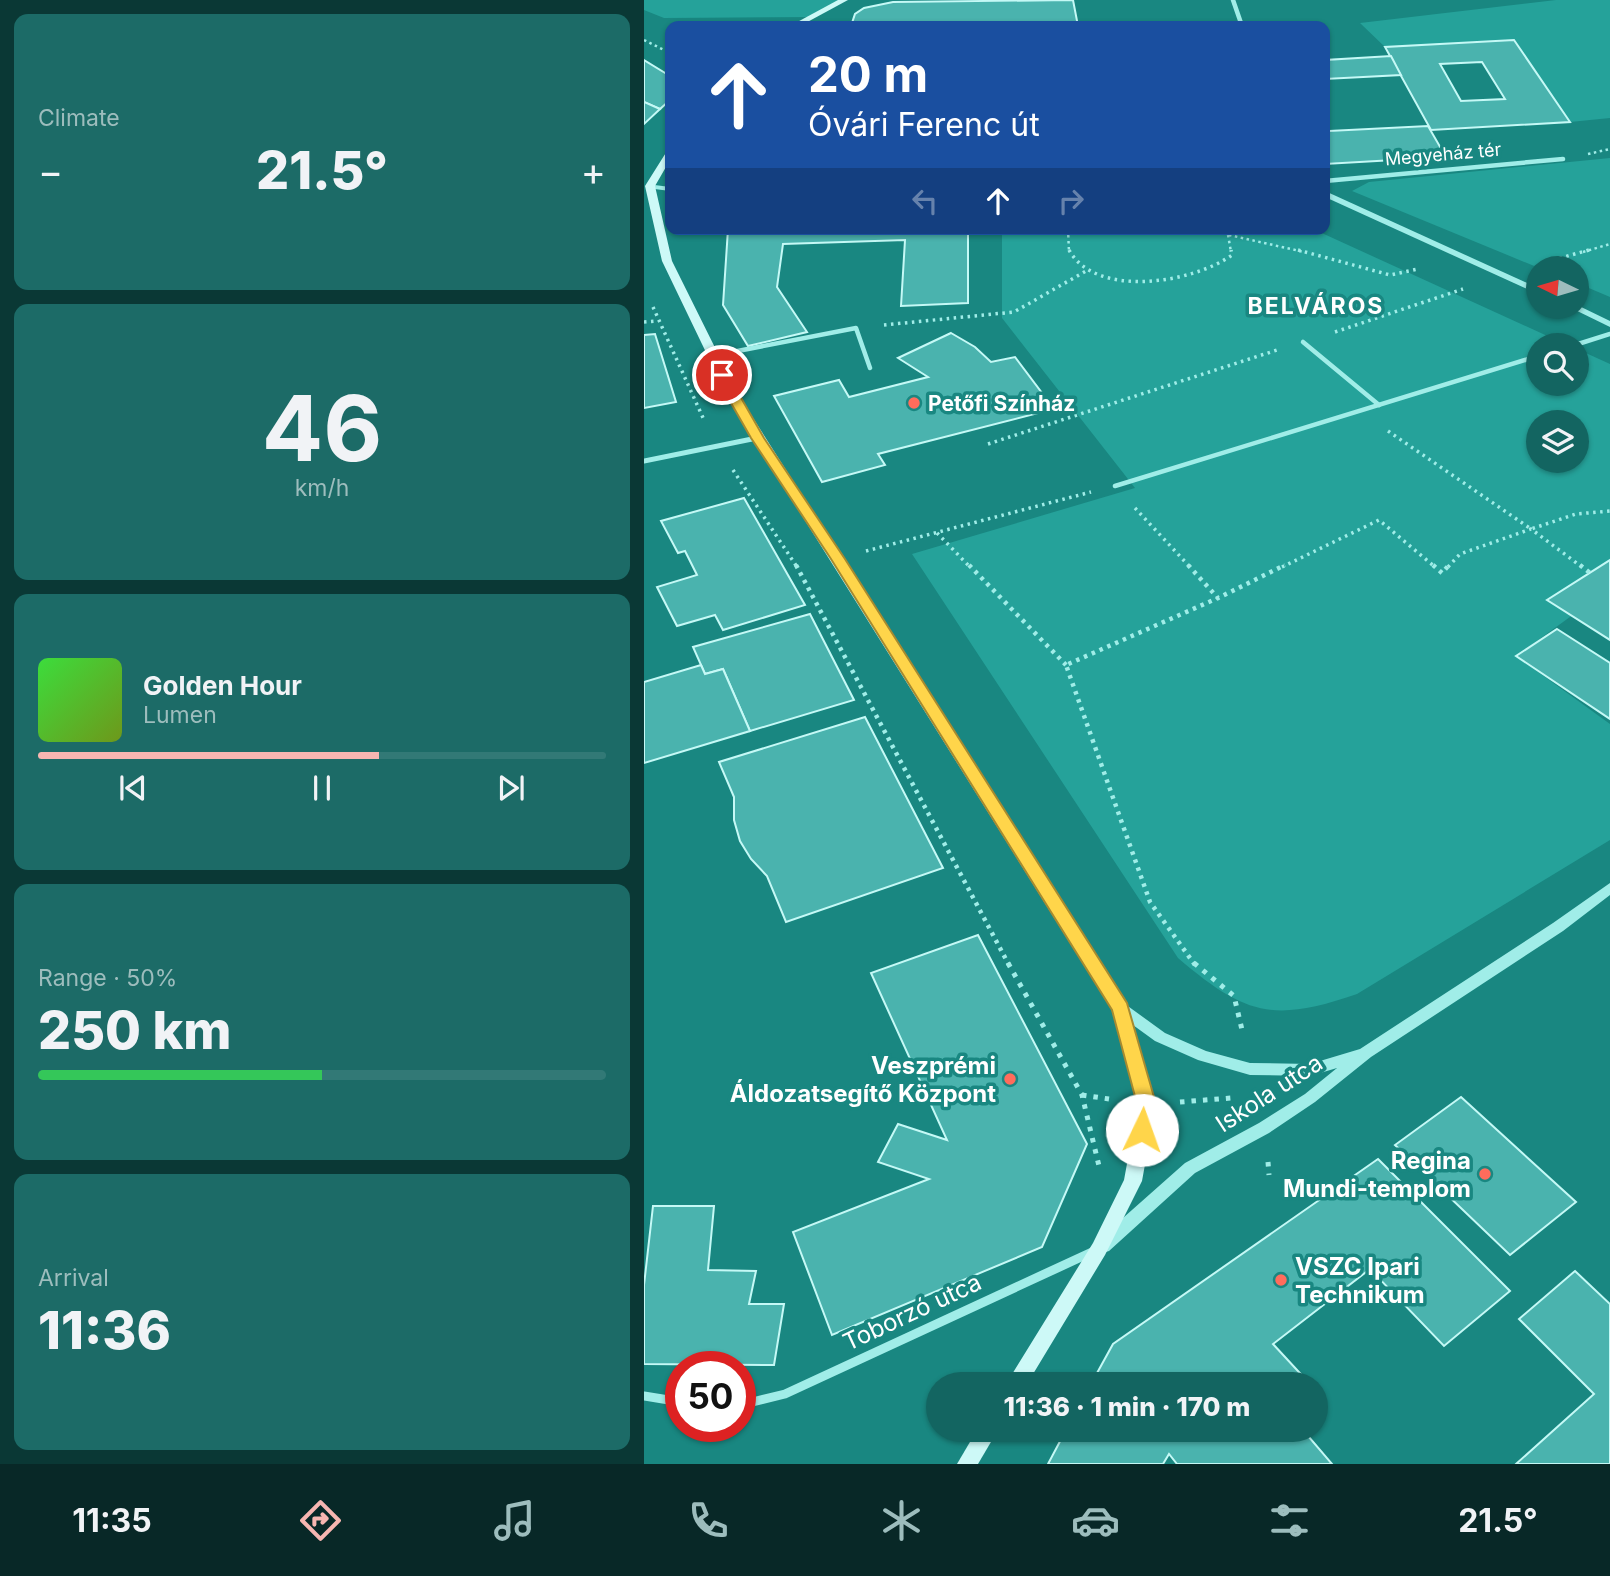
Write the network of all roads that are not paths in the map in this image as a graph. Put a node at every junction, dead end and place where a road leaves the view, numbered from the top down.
1 (844, 0) edge
2 (1233, 0) edge
3 (804, 21) edge
4 (1240, 21) edge
5 (1563, 159) dead end
6 (665, 160) edge
7 (1330, 181) edge
8 (647, 186) edge
9 (665, 188) edge
10 (1330, 196) edge
11 (1526, 286) edge
12 (1589, 314) edge
13 (1610, 324) edge
14 (1610, 334) edge
15 (1589, 341) edge
16 (1303, 342) road end
17 (712, 356) junction
18 (1526, 360) edge
19 (870, 368) dead end
20 (1379, 405) junction
21 (757, 438) junction
22 (644, 461) edge
23 (1115, 486) road end
24 (1610, 888) edge
25 (1121, 1008) junction
26 (1366, 1053) junction
27 (1099, 1249) junction
28 (1023, 1372) edge
29 (644, 1396) edge
30 (665, 1399) edge
31 (756, 1401) edge
32 (981, 1442) edge
33 (967, 1464) edge

1 - 3 main road
2 - 4 street
5 - 7 street, Megyeház tér
6 - 8 main road
8 - 9 street
8 - 17 main road
10 - 11 street
12 - 13 street
14 - 15 lane
16 - 20 lane
17 - 19 lane
17 - 21 main road
18 - 20 lane
20 - 23 lane
21 - 22 street
21 - 25 main road
24 - 26 street, Iskola utca
25 - 26 street, Iskola utca
25 - 27 main road
26 - 27 street, Iskola utca
27 - 28 main road
27 - 31 street, Toborzó utca
29 - 30 street
32 - 33 main road

